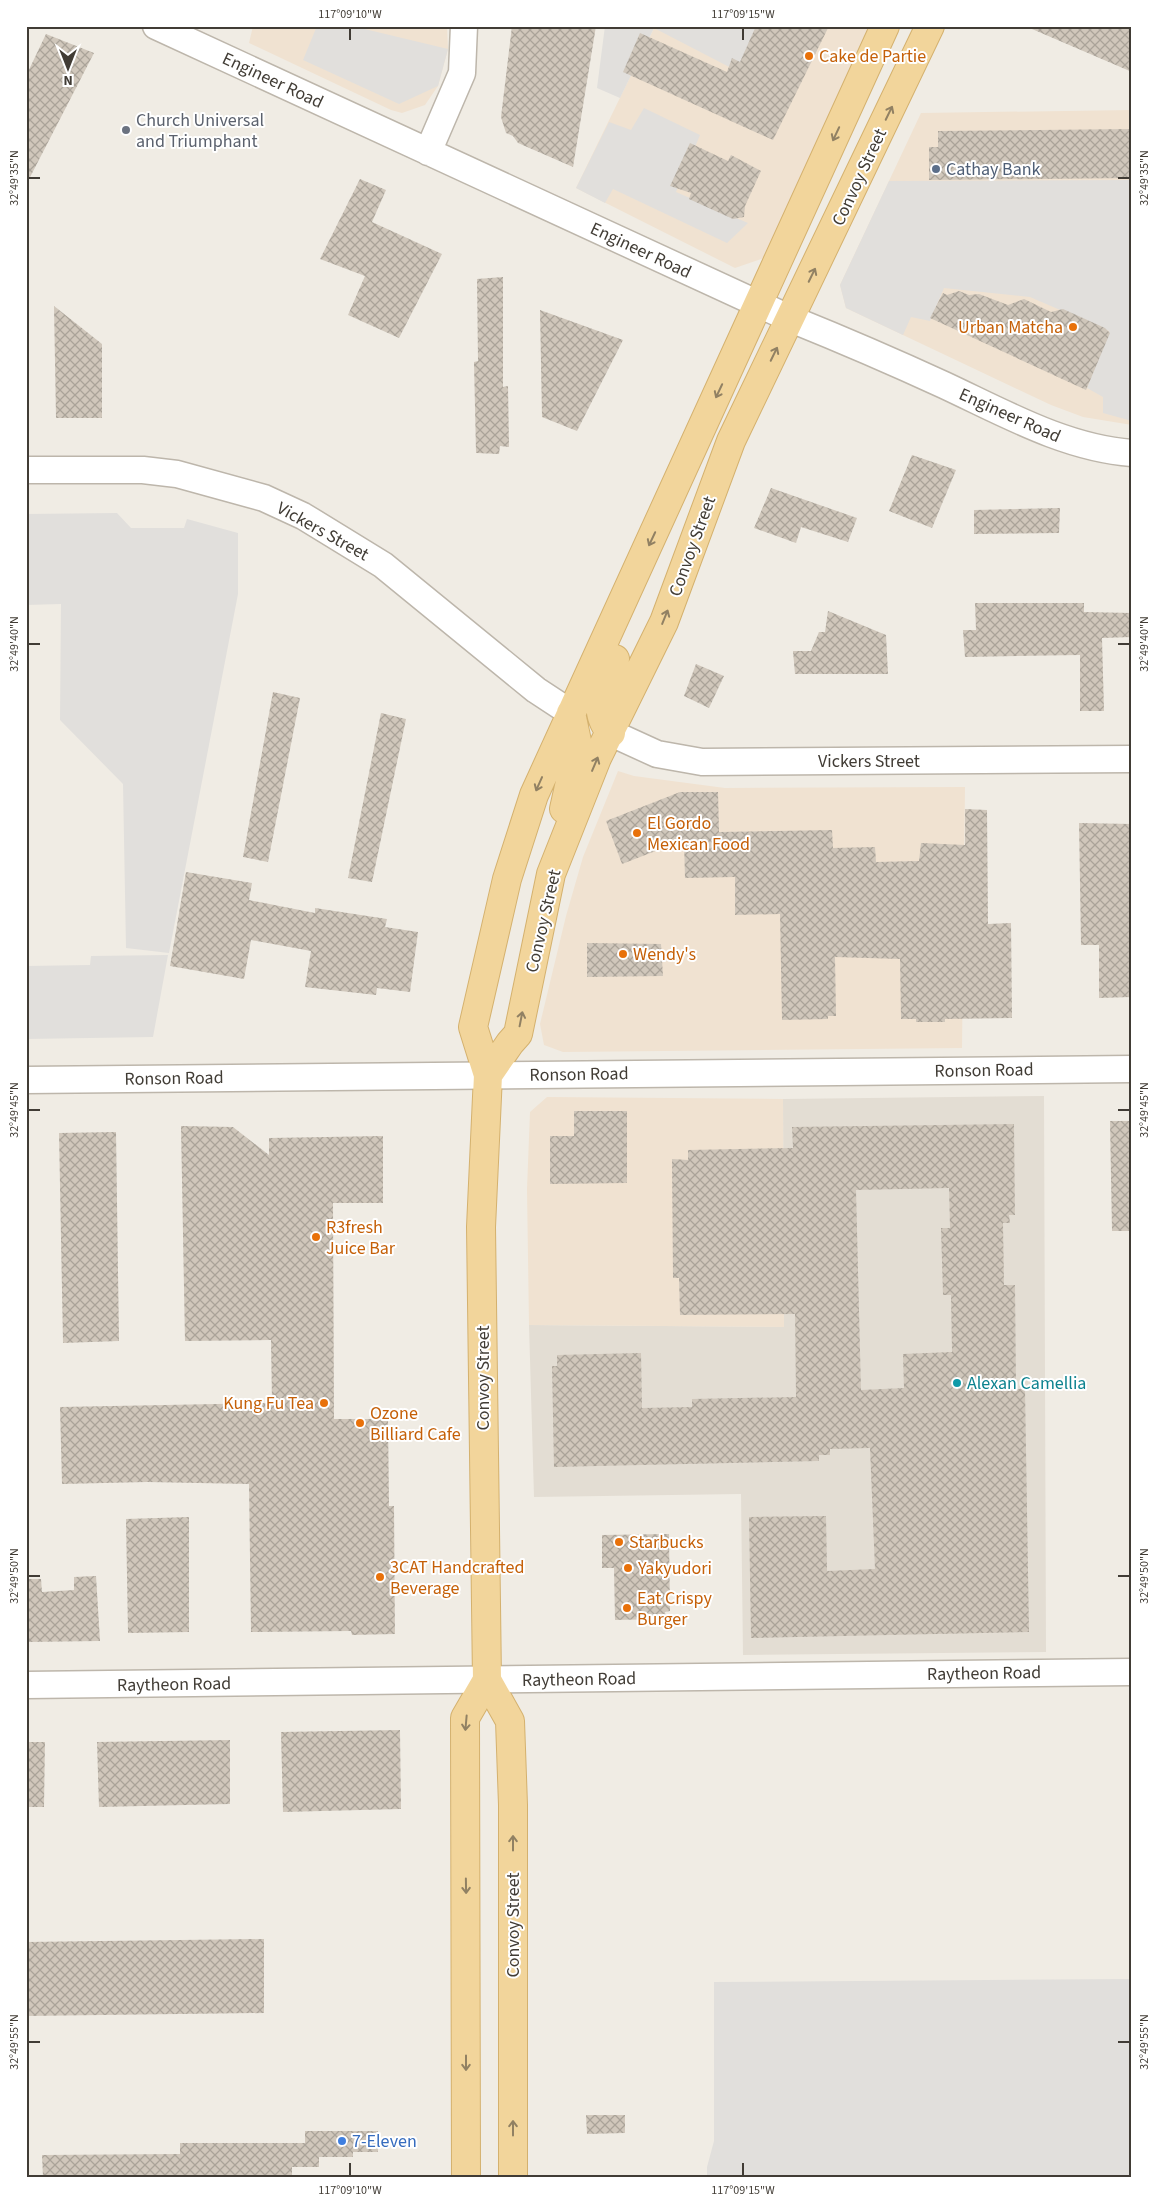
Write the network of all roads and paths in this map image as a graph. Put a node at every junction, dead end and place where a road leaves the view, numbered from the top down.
1 (156, 26) edge
2 (464, 26) edge
3 (885, 26) edge
4 (930, 26) edge
5 (428, 152) junction
6 (757, 304) junction
7 (791, 319) junction
8 (1132, 454) edge
9 (26, 470) edge
10 (638, 568) junction
11 (571, 713) junction
12 (611, 733) junction
13 (1132, 759) edge
14 (551, 874) junction
15 (1132, 1068) edge
16 (488, 1075) junction
17 (26, 1080) edge
18 (1132, 1672) edge
19 (487, 1680) junction
20 (26, 1685) edge
21 (466, 2177) edge
22 (514, 2177) edge

1 - 5 street, Engineer Road
2 - 5 street
3 -> 6 main road, Convoy Street
7 -> 4 main road, Convoy Street
5 - 6 street, Engineer Road
6 - 7 street, Engineer Road
6 -> 10 main road, Convoy Street
7 - 8 street, Engineer Road
12 -> 7 main road, Convoy Street
9 - 11 street, Vickers Street
10 - 11 main road, Convoy Street
10 - 12 main road
11 - 14 main road
11 -> 16 main road, Convoy Street
12 - 13 street, Vickers Street
14 -> 12 main road, Convoy Street
16 -> 14 main road, Convoy Street
15 - 16 street, Ronson Road
16 - 17 street, Ronson Road
16 - 19 main road, Convoy Street
18 - 19 street, Raytheon Road
19 - 20 street, Raytheon Road
19 -> 21 main road
22 -> 19 main road, Convoy Street

